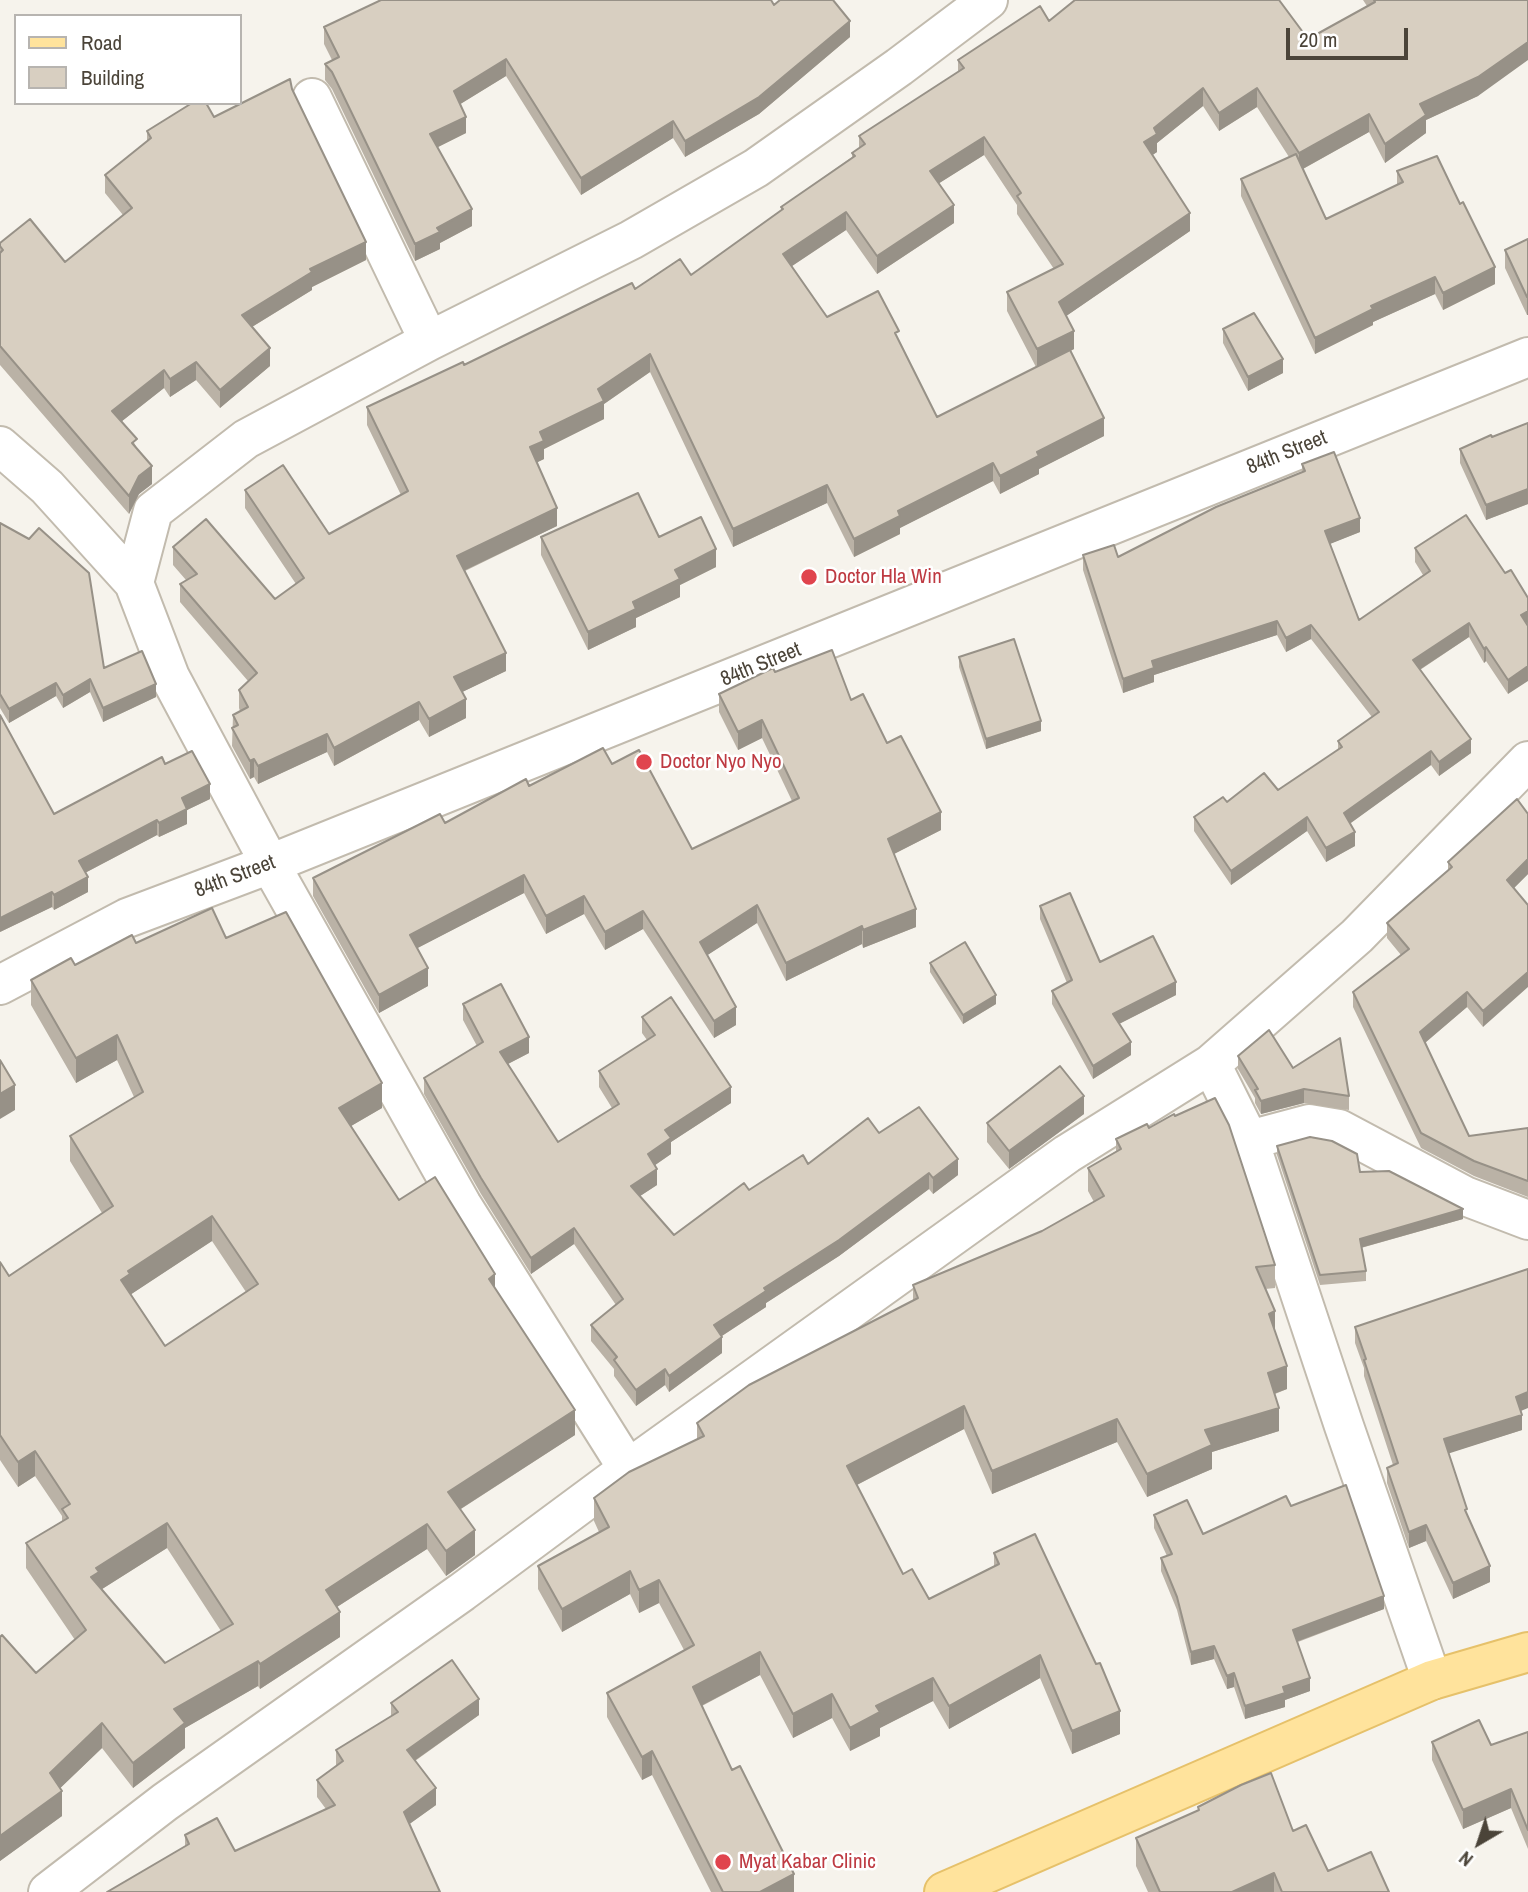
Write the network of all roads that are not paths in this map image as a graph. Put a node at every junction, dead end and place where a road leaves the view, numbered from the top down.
1 (988, 0) edge
2 (312, 98) dead end
3 (429, 341) junction
4 (1528, 356) edge
5 (0, 446) edge
6 (134, 583) junction
7 (1528, 761) edge
8 (270, 864) junction
9 (0, 985) edge
10 (1211, 1064) junction
11 (1249, 1140) junction
12 (1528, 1220) edge
13 (628, 1469) junction
14 (1528, 1652) edge
15 (1432, 1681) junction
16 (47, 1892) edge
17 (944, 1892) edge

1 - 3 street
2 - 3 street
3 - 6 street
4 - 8 street, 84th Street
5 - 6 street
6 - 8 street
7 - 10 street
8 - 9 street, 84th Street
8 - 13 street
10 - 11 street
10 - 13 street
11 - 12 street
11 - 15 street
13 - 16 street
14 - 15 main road
15 - 17 main road

